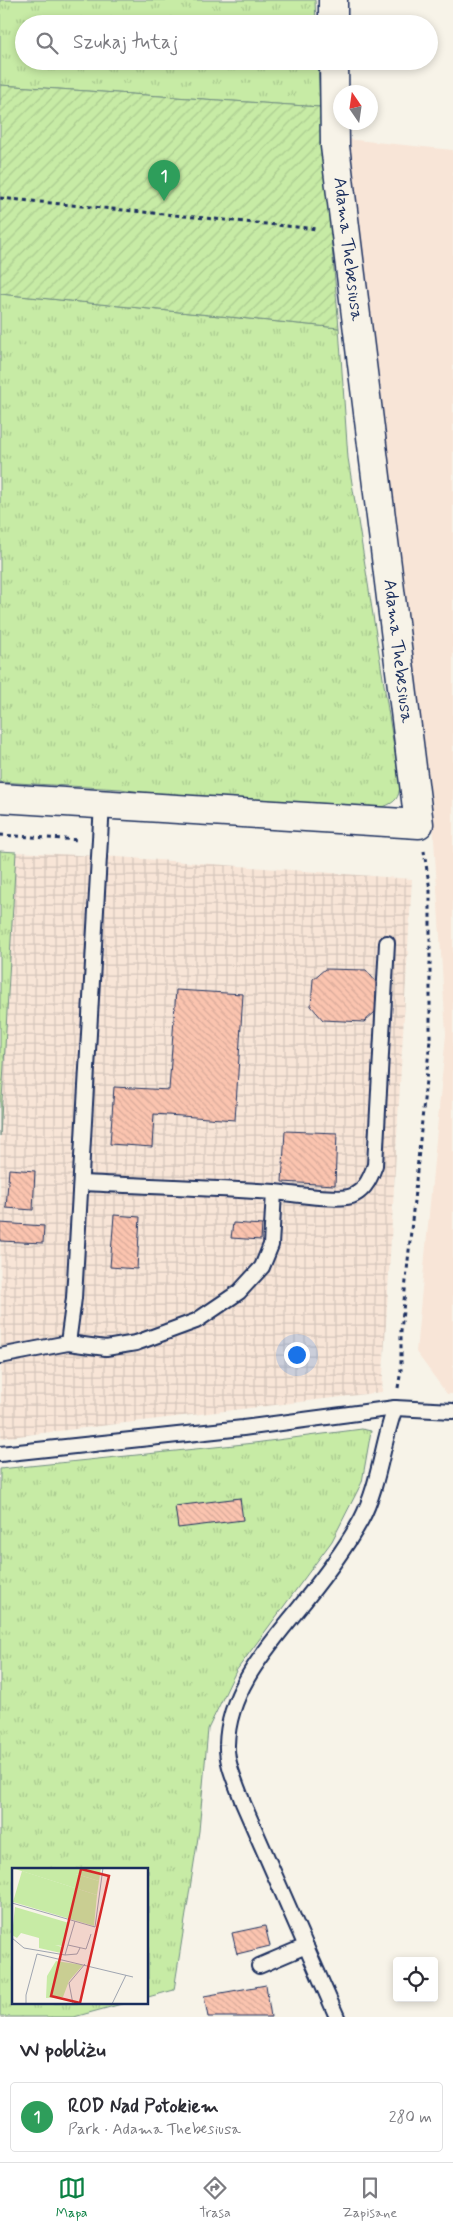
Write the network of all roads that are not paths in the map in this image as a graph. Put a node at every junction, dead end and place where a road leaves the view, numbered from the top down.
1 (333, 0) edge
2 (333, 15) edge
3 (334, 70) edge
4 (0, 798) edge
5 (102, 804) junction
6 (387, 943) dead end
7 (81, 1183) junction
8 (274, 1192) junction
9 (68, 1343) junction
10 (0, 1356) edge
11 (395, 1408) junction
12 (453, 1411) edge
13 (0, 1454) edge
14 (306, 1946) junction
15 (258, 1966) dead end
16 (337, 2017) edge

1 - 2 street
3 - 5 street, Adama Thebesiusa
4 - 5 street
5 - 7 lane
6 - 8 lane
7 - 8 lane
7 - 9 lane
8 - 9 lane
9 - 10 lane
11 - 12 lane
11 - 13 lane
11 - 14 lane
14 - 15 lane
14 - 16 lane

